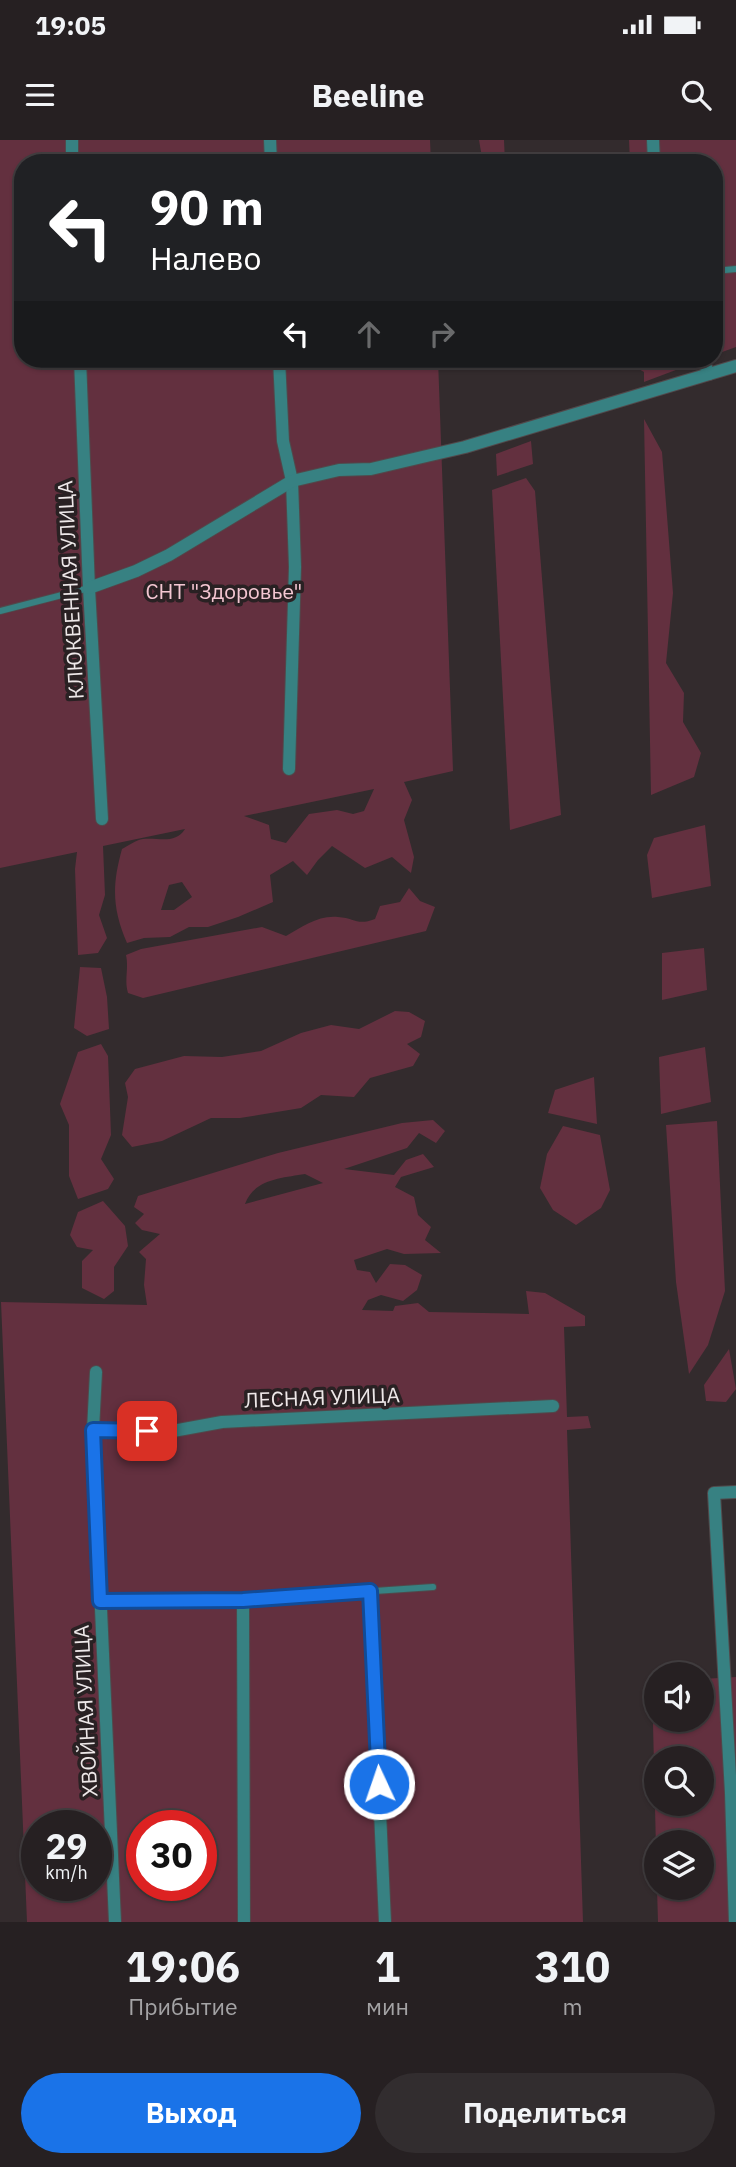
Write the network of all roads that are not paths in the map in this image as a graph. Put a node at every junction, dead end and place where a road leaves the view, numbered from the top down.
1 (736, 366) edge
2 (80, 368) edge
3 (280, 368) edge
4 (706, 368) edge
5 (709, 374) junction
6 (292, 481) junction
7 (89, 587) junction
8 (0, 611) edge
9 (289, 769) dead end
10 (102, 819) dead end
11 (96, 1372) dead end
12 (553, 1406) dead end
13 (93, 1430) junction
14 (736, 1492) edge
15 (433, 1587) dead end
16 (370, 1591) junction
17 (243, 1600) junction
18 (100, 1601) junction
19 (736, 1643) edge
20 (722, 1644) junction
21 (734, 1793) edge
22 (115, 1922) edge
23 (244, 1922) edge
24 (385, 1922) edge
25 (735, 1922) edge

1 - 5 street
2 - 7 street, КЛЮКВЕННАЯ УЛИЦА
3 - 6 street
4 - 5 street
5 - 6 street
6 - 7 street
6 - 9 street
7 - 8 lane
7 - 10 street, КЛЮКВЕННАЯ УЛИЦА
11 - 13 street, ХВОЙНАЯ УЛИЦА
12 - 13 street, ЛЕСНАЯ УЛИЦА
13 - 18 street, ХВОЙНАЯ УЛИЦА
14 - 20 street
15 - 16 lane
16 - 17 lane
16 - 24 street
17 - 18 lane
17 - 23 street
18 - 22 street, ХВОЙНАЯ УЛИЦА
19 - 20 street
20 - 21 street
21 - 25 street

